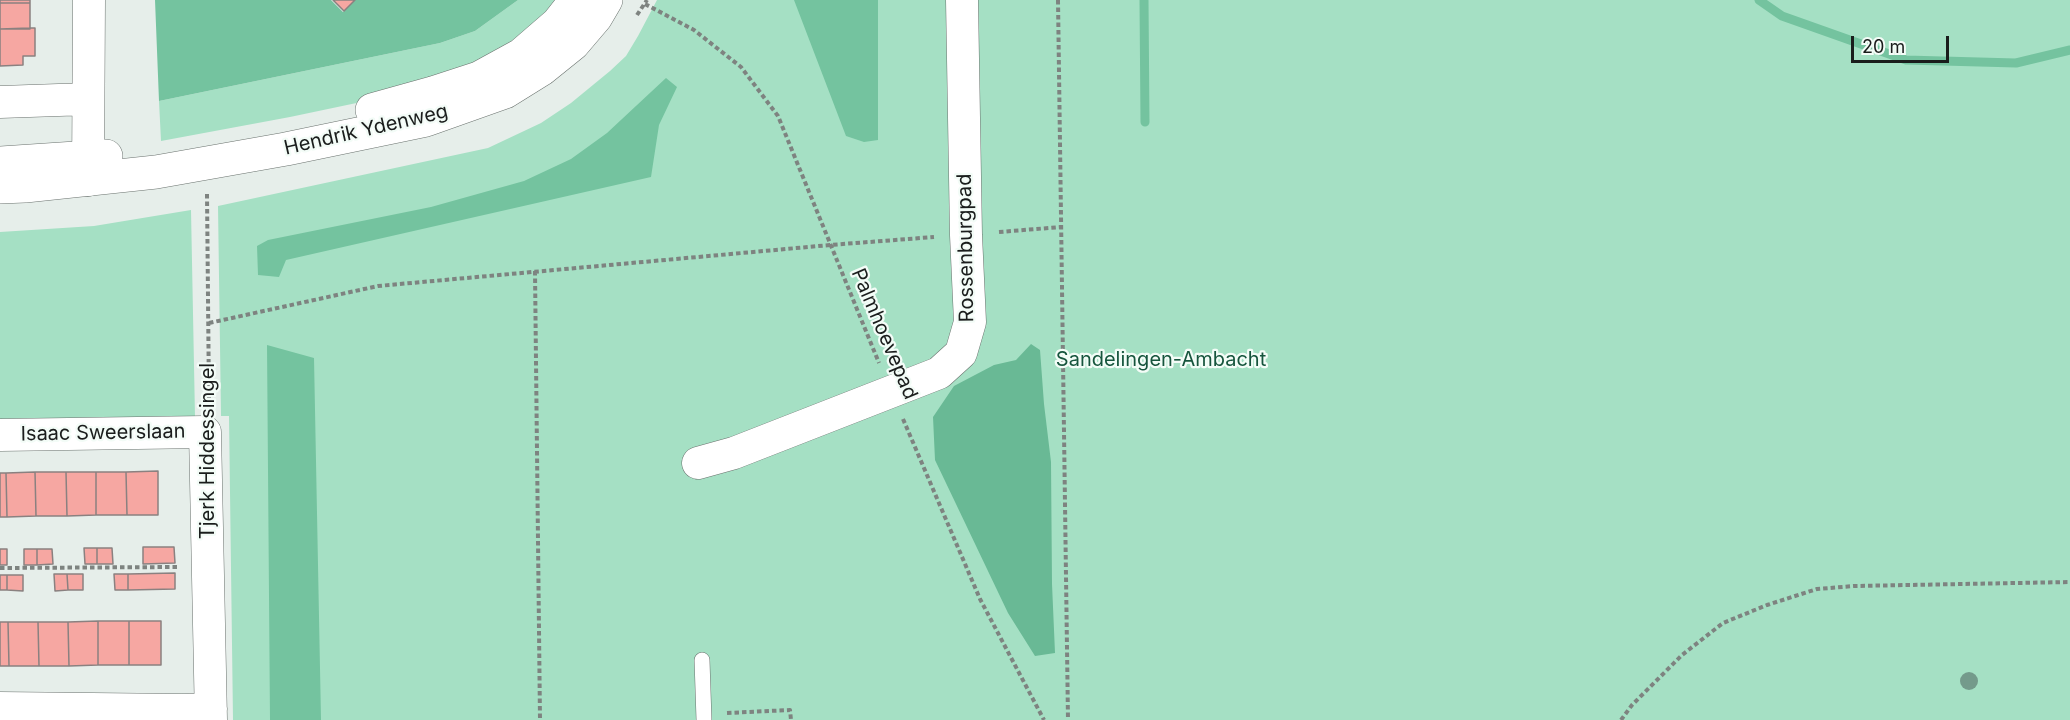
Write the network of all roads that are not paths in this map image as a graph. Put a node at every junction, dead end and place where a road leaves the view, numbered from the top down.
1 (89, 0) edge
2 (576, 0) edge
3 (606, 0) edge
4 (962, 0) edge
5 (88, 99) junction
6 (0, 102) edge
7 (0, 163) edge
8 (88, 169) junction
9 (0, 187) edge
10 (205, 432) joint
11 (0, 435) edge
12 (698, 463) dead end
13 (702, 660) dead end
14 (0, 708) edge
15 (211, 714) edge
16 (704, 717) edge

1 - 5 street
2 - 8 main road, Hendrik Ydenweg
3 - 8 main road, Hendrik Ydenweg
4 - 12 street, Rossenburgpad
5 - 6 street
5 - 8 street
7 - 8 main road
8 - 9 main road
10 - 11 street, Isaac Sweerslaan
10 - 15 street, Tjerk Hiddessingel
13 - 16 lane
14 - 15 street, Tjerk Hiddessingel

